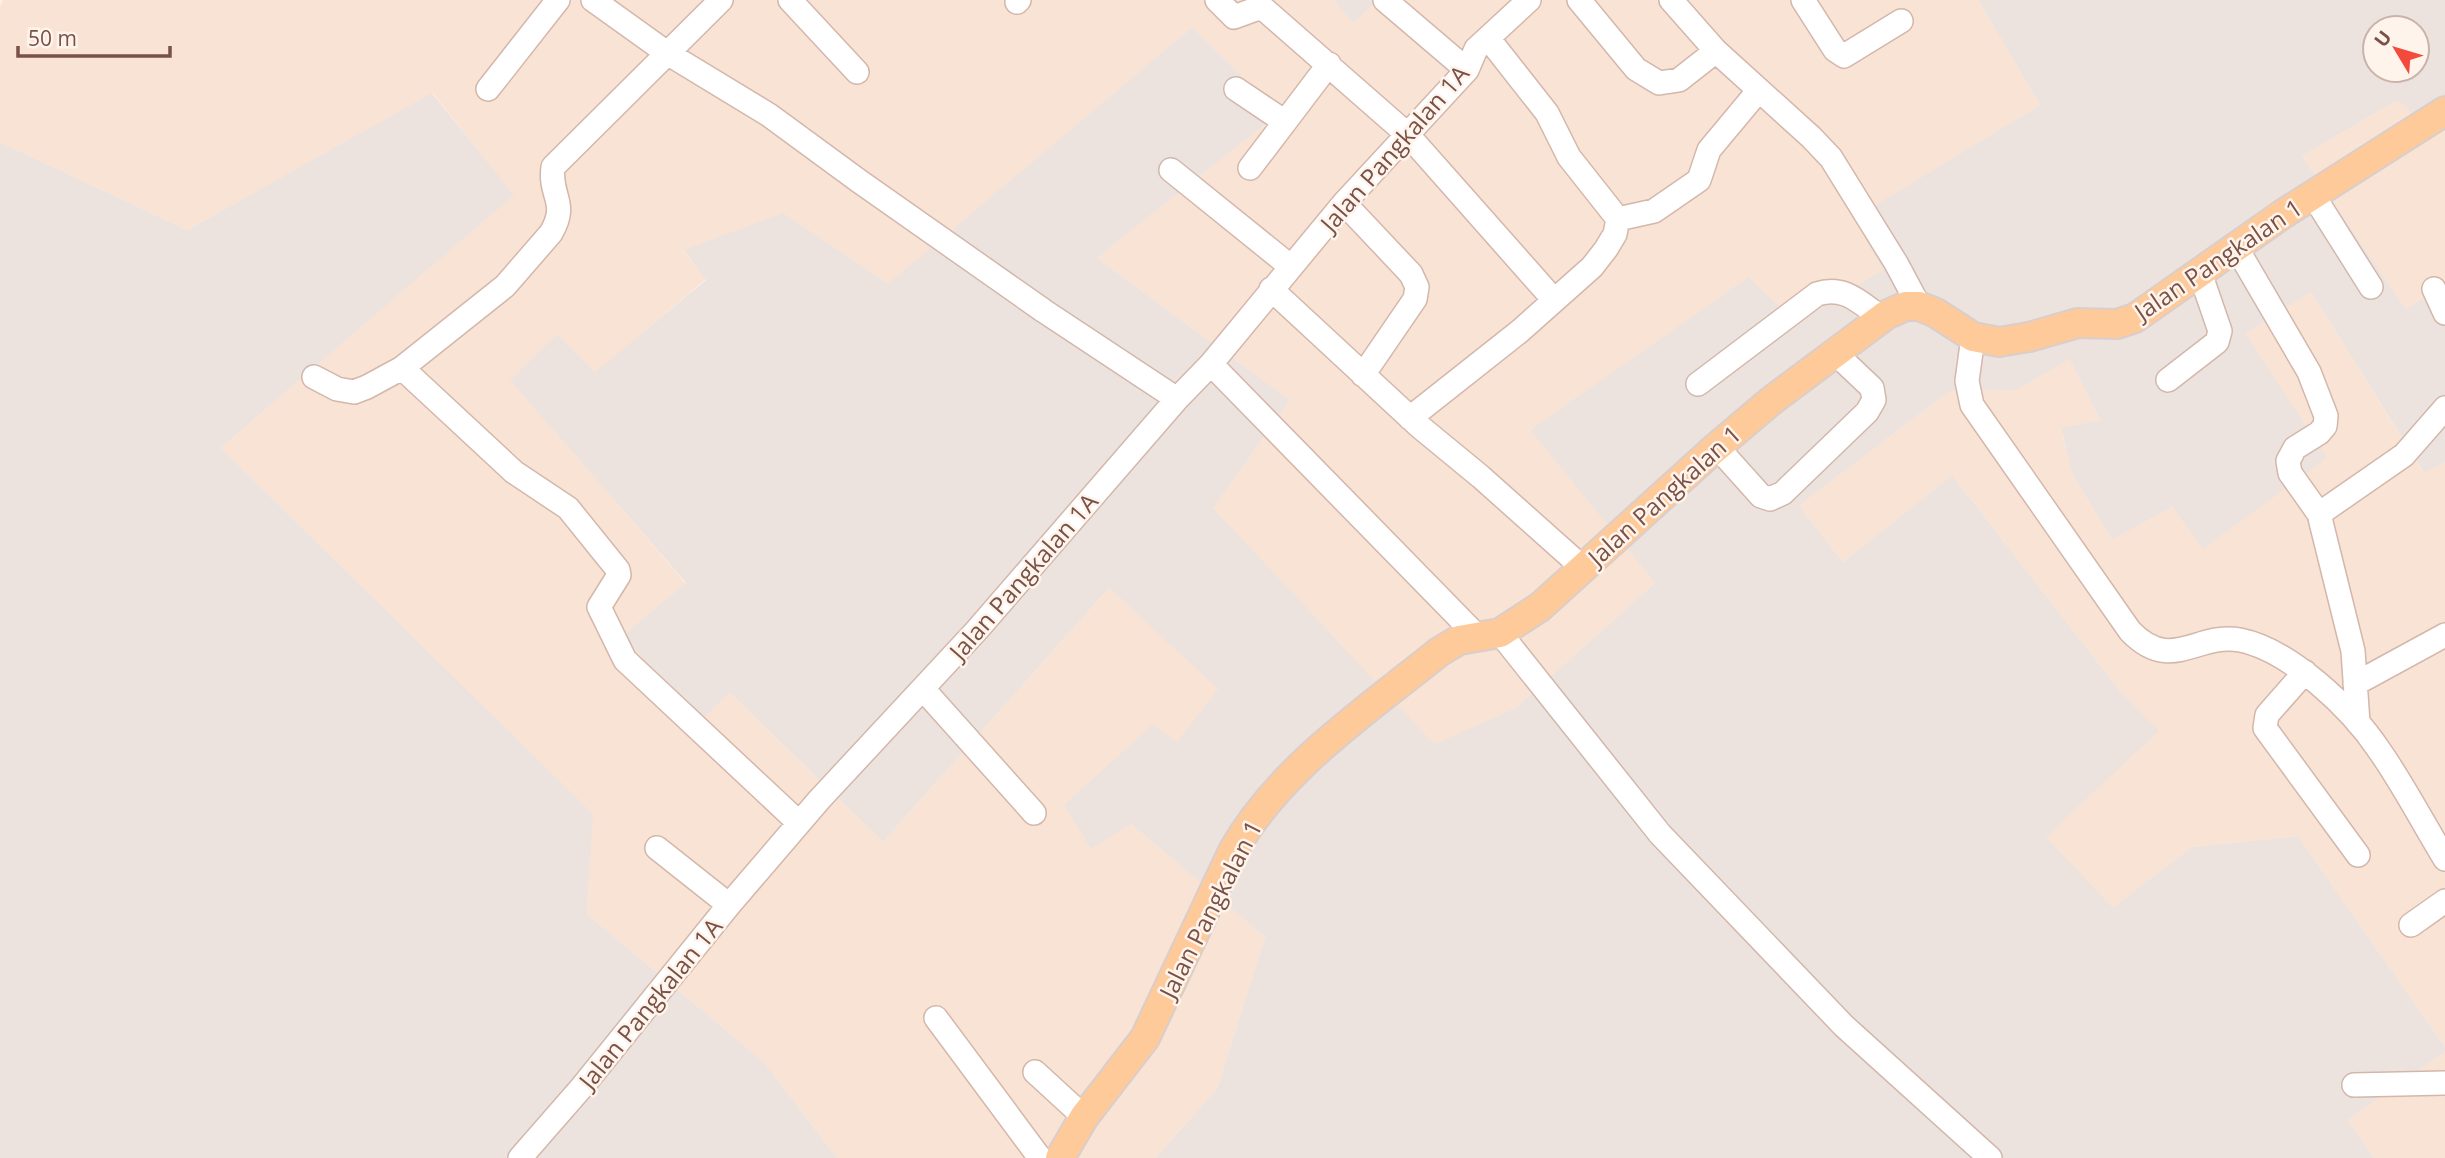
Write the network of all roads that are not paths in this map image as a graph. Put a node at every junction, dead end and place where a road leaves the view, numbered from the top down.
1 (558, 0) edge
2 (593, 0) edge
3 (721, 0) edge
4 (790, 0) edge
5 (1217, 0) edge
6 (1385, 0) edge
7 (1529, 0) edge
8 (1579, 0) edge
9 (1671, 0) edge
10 (1802, 0) edge
11 (1901, 21) dead end
12 (1488, 38) junction
13 (1716, 51) junction
14 (667, 53) junction
15 (1329, 64) junction
16 (1467, 70) junction
17 (857, 72) dead end
18 (488, 89) dead end
19 (1236, 89) dead end
20 (1759, 90) junction
21 (2445, 111) edge
22 (1284, 122) junction
23 (1408, 135) junction
24 (1250, 168) dead end
25 (1171, 170) dead end
26 (2313, 195) junction
27 (1344, 203) junction
28 (1618, 219) junction
29 (2236, 247) junction
30 (1290, 266) junction
31 (2200, 273) junction
32 (2371, 287) dead end
33 (1271, 289) junction
34 (2434, 289) dead end
35 (1554, 300) junction
36 (1919, 306) junction
37 (2445, 313) edge
38 (1882, 318) junction
39 (1973, 337) junction
40 (1835, 353) junction
41 (1210, 364) junction
42 (402, 368) junction
43 (1363, 375) junction
44 (314, 377) dead end
45 (2168, 380) dead end
46 (1698, 384) dead end
47 (1177, 399) junction
48 (2445, 408) edge
49 (1410, 418) junction
50 (1717, 447) junction
51 (2319, 514) junction
52 (1583, 568) junction
53 (1489, 635) junction
54 (2445, 635) edge
55 (2305, 672) junction
56 (2355, 684) junction
57 (923, 689) junction
58 (2358, 723) junction
59 (1034, 813) dead end
60 (799, 823) junction
61 (657, 848) dead end
62 (2358, 855) dead end
63 (2445, 859) edge
64 (2445, 901) edge
65 (729, 905) junction
66 (2411, 925) dead end
67 (936, 1018) dead end
68 (1035, 1072) dead end
69 (2445, 1083) edge
70 (2354, 1085) dead end
71 (1084, 1117) junction
72 (520, 1158) edge
73 (1040, 1158) edge
74 (1060, 1158) edge
75 (1990, 1158) edge

1 - 18 street
2 - 14 street
3 - 14 street
4 - 17 street
5 - 15 street
6 - 16 street
7 - 12 street, Jalan Pangkalan 1A
8 - 13 street
9 - 13 street
10 - 11 street
12 - 16 street, Jalan Pangkalan 1A
12 - 28 street
13 - 20 street
14 - 42 street
14 - 47 street
15 - 22 street
15 - 23 street
16 - 23 street, Jalan Pangkalan 1A
19 - 22 street
20 - 28 street
20 - 36 street
21 - 26 main road, Jalan Pangkalan 1
22 - 24 street
23 - 27 street, Jalan Pangkalan 1A
23 - 35 street
25 - 30 street
26 - 29 main road, Jalan Pangkalan 1
26 - 32 street
27 - 30 street, Jalan Pangkalan 1A
27 - 43 street
28 - 35 street
29 - 31 main road, Jalan Pangkalan 1
29 - 51 street
30 - 33 street, Jalan Pangkalan 1A
31 - 39 main road, Jalan Pangkalan 1
31 - 45 street
33 - 41 street, Jalan Pangkalan 1A
33 - 43 street
34 - 37 street
35 - 49 street
36 - 38 main road, Jalan Pangkalan 1
36 - 39 main road, Jalan Pangkalan 1
38 - 40 main road, Jalan Pangkalan 1
38 - 46 street
39 - 55 street
40 - 50 main road, Jalan Pangkalan 1
40 - 50 street
41 - 47 street, Jalan Pangkalan 1A
41 - 53 street
42 - 44 street
42 - 60 street
43 - 49 street
47 - 57 street, Jalan Pangkalan 1A
48 - 51 street
49 - 52 street
50 - 52 main road, Jalan Pangkalan 1
51 - 56 street
52 - 53 main road, Jalan Pangkalan 1
53 - 71 main road, Jalan Pangkalan 1
53 - 75 street
54 - 56 street
55 - 58 street
55 - 62 street
56 - 58 street
57 - 59 street
57 - 60 street, Jalan Pangkalan 1A
58 - 63 street
60 - 65 street, Jalan Pangkalan 1A
61 - 65 street
64 - 66 street
65 - 72 street, Jalan Pangkalan 1A
67 - 73 street
68 - 71 street
69 - 70 street
71 - 74 main road, Jalan Pangkalan 1

